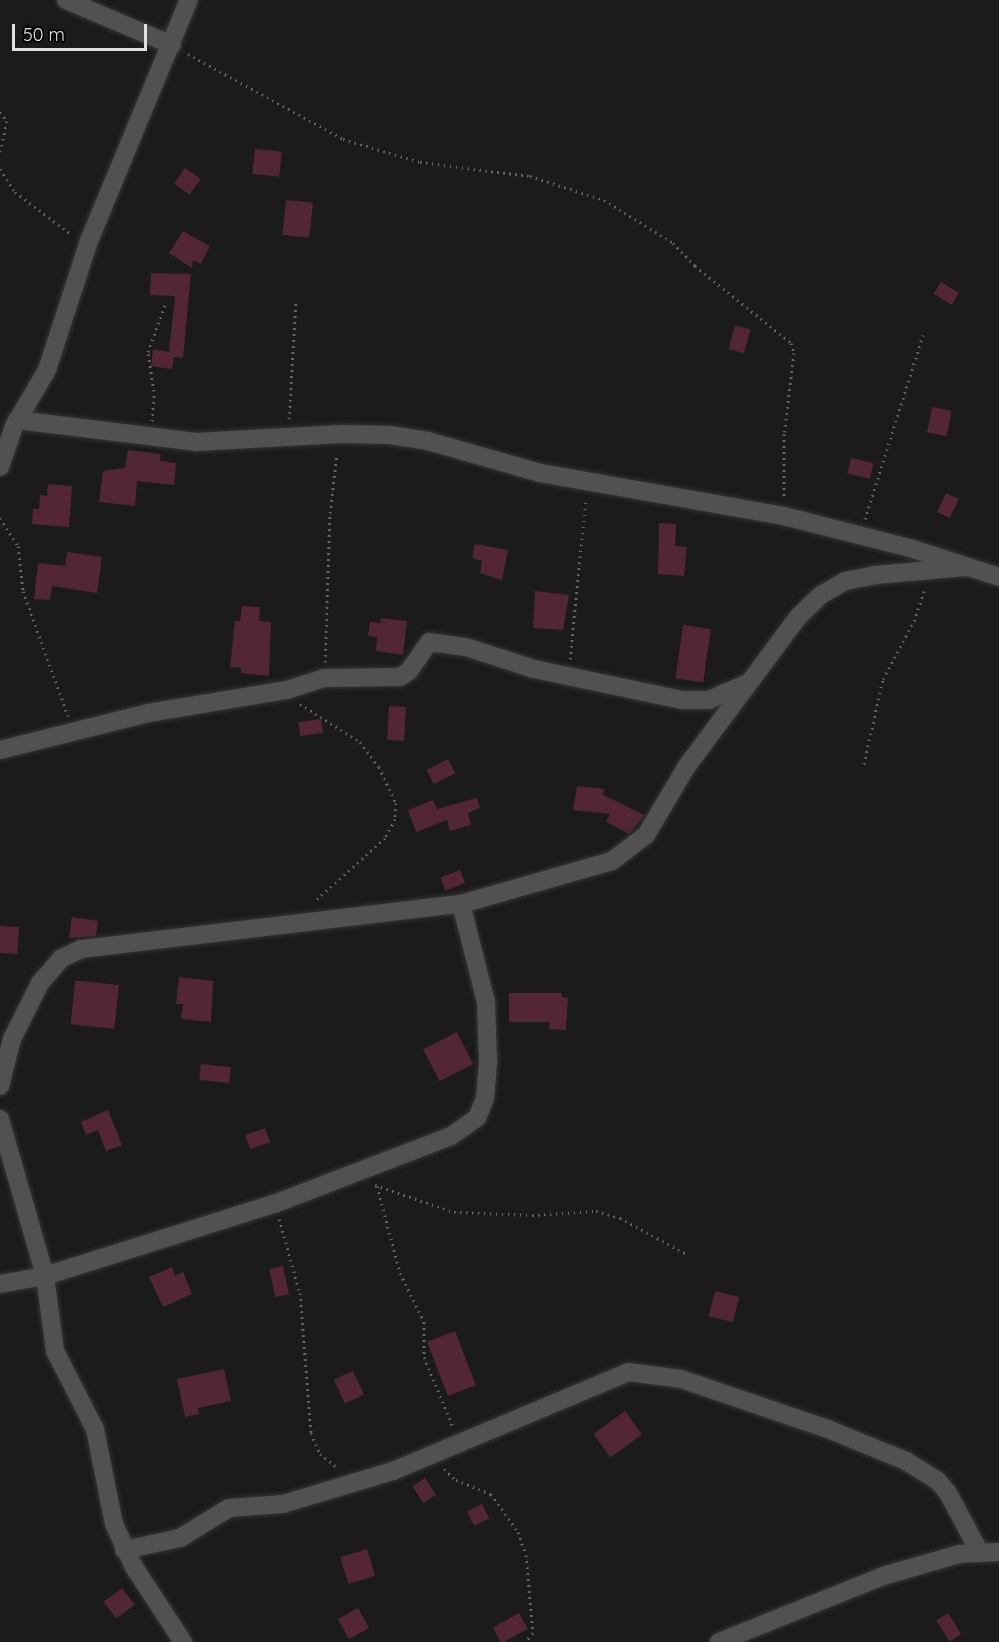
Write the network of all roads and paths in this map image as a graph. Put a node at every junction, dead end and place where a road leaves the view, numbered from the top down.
1 (66, 0) edge
2 (189, 0) edge
3 (172, 45) junction
4 (0, 112) edge
5 (0, 152) edge
6 (0, 169) edge
7 (75, 238) dead end
8 (296, 301) dead end
9 (165, 305) dead end
10 (922, 335) dead end
11 (17, 420) junction
12 (341, 434) junction
13 (288, 436) junction
14 (151, 438) junction
15 (0, 466) edge
16 (588, 482) junction
17 (784, 516) junction
18 (0, 518) edge
19 (859, 534) junction
20 (930, 567) junction
21 (966, 567) junction
22 (999, 577) edge
23 (568, 677) junction
24 (324, 678) junction
25 (752, 681) junction
26 (287, 690) junction
27 (72, 732) junction
28 (0, 750) edge
29 (864, 764) dead end
30 (461, 904) junction
31 (306, 908) dead end
32 (0, 1086) edge
33 (0, 1119) edge
34 (352, 1174) junction
35 (377, 1186) junction
36 (274, 1204) junction
37 (687, 1254) dead end
38 (45, 1275) junction
39 (0, 1284) edge
40 (458, 1442) junction
41 (432, 1454) junction
42 (360, 1482) junction
43 (124, 1550) junction
44 (979, 1551) junction
45 (999, 1552) edge
46 (183, 1642) edge
47 (525, 1642) edge
48 (719, 1642) edge

1 - 3 street
2 - 3 street
3 - 11 street
3 - 17 path
4 - 5 path
6 - 7 path
8 - 13 path
9 - 14 path
10 - 19 path
11 - 14 street
11 - 15 street
12 - 13 street
12 - 16 street
12 - 24 path
13 - 14 street
16 - 17 street
16 - 23 path
17 - 19 street
18 - 27 path
19 - 21 street
20 - 21 street
20 - 25 street
20 - 29 path
21 - 22 street
23 - 24 street
23 - 25 street
24 - 26 street
25 - 30 street
26 - 27 street
26 - 31 path
27 - 28 street
30 - 32 street
30 - 34 street
33 - 38 street
34 - 35 path
34 - 36 street
35 - 37 path
35 - 40 path
36 - 38 street
36 - 42 path
38 - 39 street
38 - 43 street
40 - 41 street
40 - 44 street
41 - 42 street
41 - 47 path
42 - 43 street
43 - 46 street
44 - 45 street
44 - 48 street

